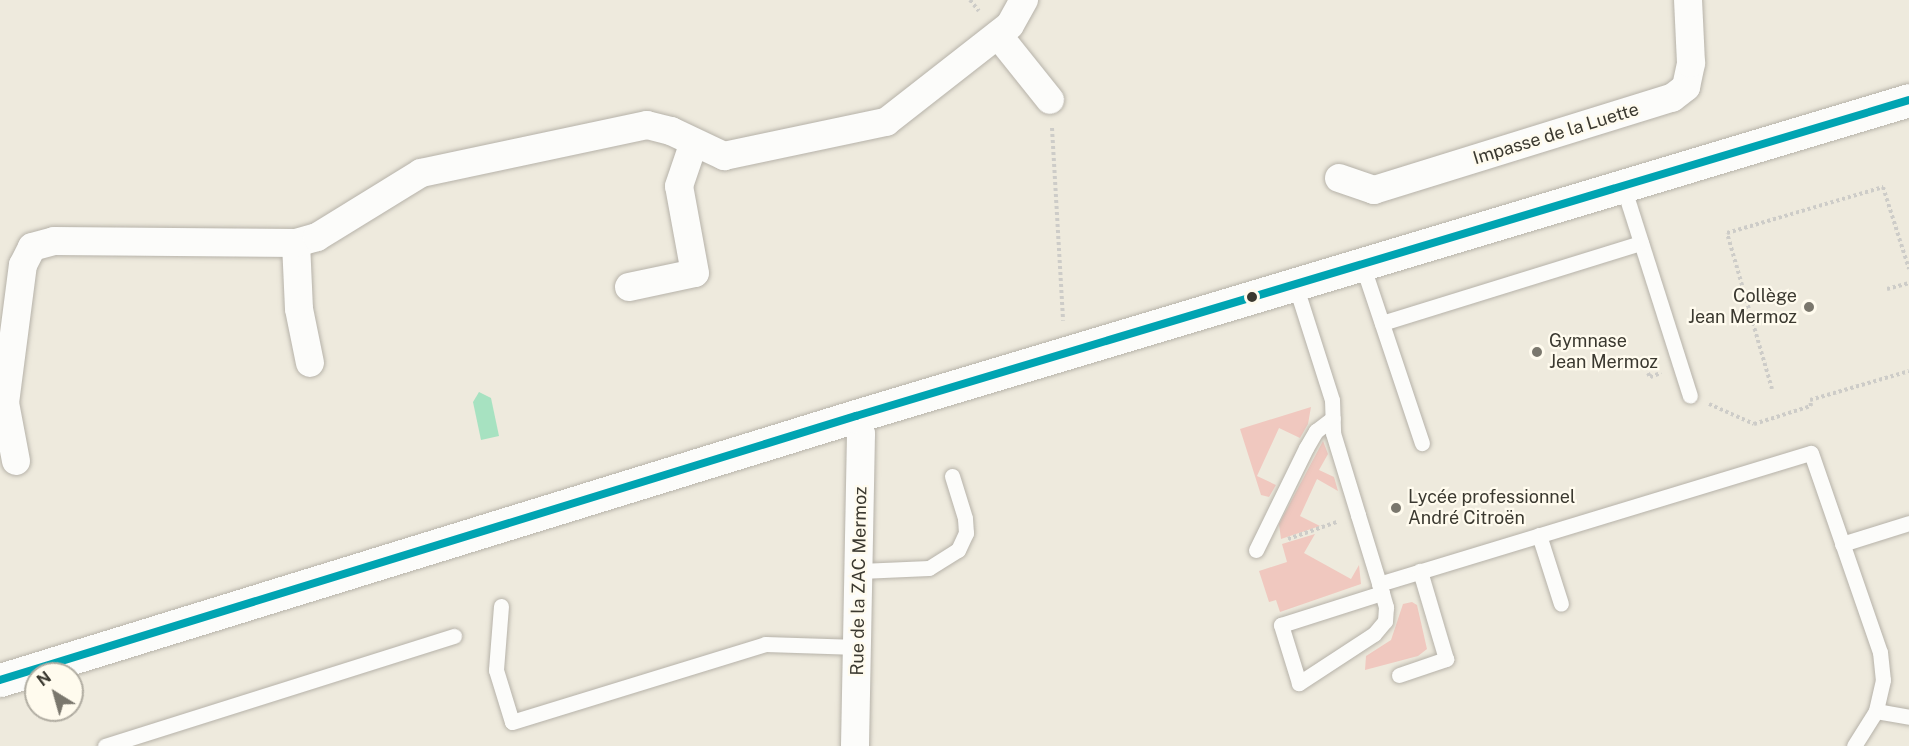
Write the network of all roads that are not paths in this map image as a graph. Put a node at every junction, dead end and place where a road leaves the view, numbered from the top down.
1 (1024, 0) edge
2 (1688, 0) edge
3 (998, 35) junction
4 (1050, 100) road end
5 (1909, 100) edge
6 (694, 142) junction
7 (1339, 178) dead end
8 (1623, 186) junction
9 (296, 243) junction
10 (1641, 243) junction
11 (1362, 264) junction
12 (1295, 284) junction
13 (629, 287) dead end
14 (1382, 323) junction
15 (310, 363) dead end
16 (1690, 396) road end
17 (856, 416) junction
18 (1333, 418) junction
19 (1422, 443) dead end
20 (16, 461) dead end
21 (952, 476) dead end
22 (1909, 523) edge
23 (1539, 535) junction
24 (1842, 544) junction
25 (1256, 550) road end
26 (860, 571) junction
27 (1420, 571) junction
28 (1380, 588) junction
29 (1561, 604) dead end
30 (501, 606) dead end
31 (454, 636) dead end
32 (858, 647) junction
33 (1399, 675) dead end
34 (0, 680) edge
35 (1876, 711) junction
36 (1909, 717) edge
37 (105, 746) edge
38 (855, 746) edge
39 (1854, 746) edge

1 - 3 street
2 - 7 street, Impasse de la Luette
3 - 4 street
3 - 6 street
5 - 8 street
6 - 9 street
6 - 13 street
8 - 10 lane
8 - 11 street
9 - 15 street
9 - 20 street
10 - 14 lane
10 - 16 lane
11 - 12 street
11 - 14 lane
12 - 17 street
12 - 18 lane
14 - 19 lane
17 - 26 street, Rue de la ZAC Mermoz
17 - 34 street
18 - 25 lane
18 - 28 lane
21 - 26 lane
22 - 24 lane
23 - 24 lane
23 - 27 lane
23 - 29 lane
24 - 35 lane
26 - 32 street, Rue de la ZAC Mermoz
27 - 28 lane
27 - 33 lane
28 - 28 lane
30 - 32 lane
31 - 37 lane
32 - 38 street, Rue de la ZAC Mermoz
35 - 36 lane
35 - 39 lane

